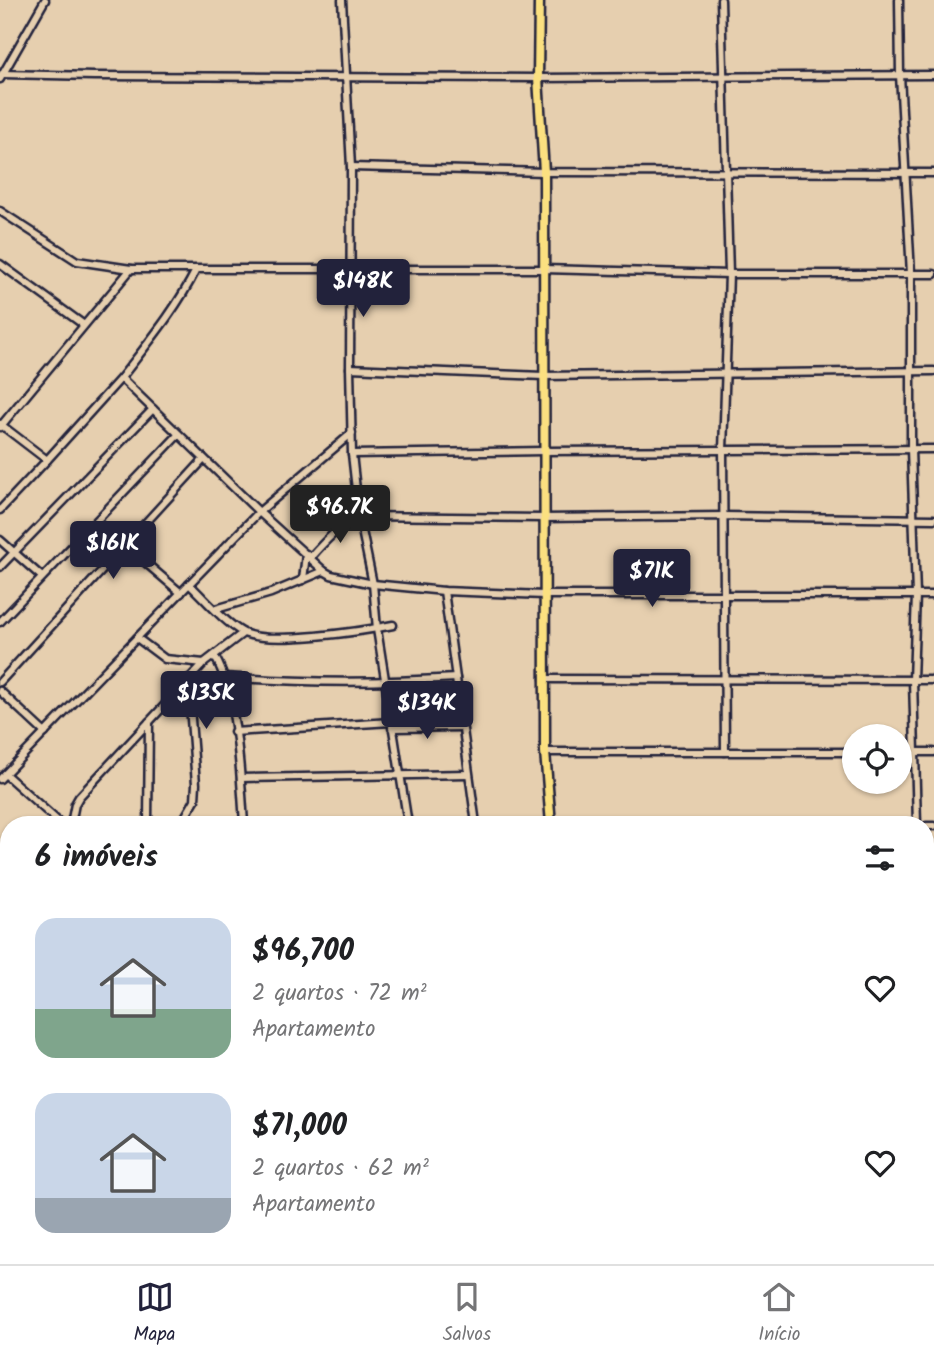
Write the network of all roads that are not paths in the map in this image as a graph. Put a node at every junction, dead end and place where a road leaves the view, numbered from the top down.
1 (342, 0) edge
2 (539, 0) edge
3 (721, 0) edge
4 (900, 0) edge
5 (42, 1) edge
6 (900, 75) junction
7 (934, 75) edge
8 (1, 76) edge
9 (346, 76) junction
10 (538, 78) junction
11 (722, 78) junction
12 (351, 167) junction
13 (544, 173) junction
14 (726, 173) junction
15 (905, 173) junction
16 (934, 173) edge
17 (0, 211) edge
18 (0, 264) edge
19 (131, 268) junction
20 (350, 269) junction
21 (544, 269) junction
22 (196, 270) junction
23 (729, 274) junction
24 (911, 274) junction
25 (934, 274) edge
26 (84, 325) junction
27 (349, 368) junction
28 (911, 371) junction
29 (934, 372) edge
30 (727, 374) junction
31 (543, 376) junction
32 (121, 378) junction
33 (153, 409) junction
34 (1, 426) edge
35 (352, 433) junction
36 (178, 435) junction
37 (911, 449) junction
38 (934, 449) edge
39 (723, 450) junction
40 (543, 451) junction
41 (352, 454) junction
42 (204, 459) junction
43 (47, 460) junction
44 (0, 510) edge
45 (259, 512) junction
46 (359, 516) junction
47 (724, 516) junction
48 (543, 518) junction
49 (934, 519) edge
50 (914, 520) junction
51 (0, 540) edge
52 (126, 546) junction
53 (14, 552) junction
54 (308, 556) junction
55 (0, 567) edge
56 (324, 571) junction
57 (42, 577) junction
58 (303, 580) junction
59 (189, 584) junction
60 (373, 584) junction
61 (444, 591) junction
62 (181, 593) junction
63 (544, 595) junction
64 (916, 595) junction
65 (934, 595) edge
66 (723, 596) junction
67 (216, 608) junction
68 (0, 622) edge
69 (393, 625) dead end
70 (377, 629) junction
71 (243, 633) junction
72 (137, 638) junction
73 (215, 657) junction
74 (204, 663) junction
75 (225, 677) junction
76 (456, 678) junction
77 (544, 679) junction
78 (724, 679) junction
79 (188, 680) junction
80 (913, 680) junction
81 (934, 680) edge
82 (0, 682) edge
83 (385, 682) junction
84 (0, 691) edge
85 (149, 722) junction
86 (392, 725) junction
87 (461, 727) junction
88 (234, 732) junction
89 (45, 733) junction
90 (545, 752) junction
91 (725, 752) junction
92 (842, 752) edge
93 (912, 752) edge
94 (916, 752) junction
95 (934, 752) edge
96 (468, 774) junction
97 (400, 775) junction
98 (3, 777) edge
99 (241, 778) junction
100 (51, 816) edge
101 (73, 816) edge
102 (148, 816) edge
103 (186, 816) edge
104 (243, 816) edge
105 (407, 816) edge
106 (475, 816) edge
107 (550, 816) edge
108 (918, 816) edge

1 - 9 street
2 - 10 main road
3 - 11 street
4 - 6 street
5 - 8 street
6 - 7 street
6 - 11 street
6 - 15 street
8 - 9 street
9 - 10 street
9 - 12 street
10 - 11 street
10 - 13 main road
11 - 14 street
12 - 13 street
12 - 20 street
13 - 14 street
13 - 21 main road
14 - 15 street
14 - 23 street
15 - 16 street
15 - 24 street
17 - 19 street
18 - 26 street
19 - 22 street
19 - 26 street
20 - 21 street
20 - 22 street
20 - 27 street
21 - 23 street
21 - 31 main road
22 - 32 street
23 - 24 street
23 - 30 street
24 - 25 street
24 - 28 street
26 - 34 street
27 - 31 street
27 - 35 street
28 - 29 street
28 - 30 street
28 - 37 street
30 - 31 street
30 - 39 street
31 - 40 main road
32 - 33 street
32 - 43 street
33 - 36 street
33 - 53 street
34 - 43 street
35 - 41 street
35 - 45 street
36 - 42 street
36 - 57 street
37 - 38 street
37 - 39 street
37 - 50 street
39 - 40 street
39 - 47 street
40 - 41 street
40 - 48 main road
41 - 46 street
42 - 45 street
42 - 52 street
43 - 44 street
45 - 54 street
45 - 59 street
46 - 48 street
46 - 54 street
46 - 60 street
47 - 48 street
47 - 50 street
47 - 66 street
48 - 63 main road
49 - 50 street
50 - 64 street
51 - 53 street
52 - 62 street
52 - 82 street
53 - 55 street
53 - 57 street
54 - 56 street
54 - 58 street
56 - 58 street
56 - 60 street
57 - 68 street
58 - 67 street
59 - 62 street
59 - 67 street
60 - 61 street
60 - 70 street
61 - 63 street
61 - 76 street
62 - 72 street
63 - 66 street
63 - 77 main road
64 - 65 street
64 - 66 street
64 - 80 street
66 - 78 street
67 - 71 street
69 - 70 street
70 - 71 street
70 - 83 street
71 - 73 street
72 - 74 street
72 - 89 street
73 - 74 street
73 - 75 street
74 - 79 street
75 - 83 street
75 - 88 street
76 - 83 street
76 - 87 street
77 - 78 street
77 - 90 main road
78 - 80 street
78 - 91 street
79 - 85 street
79 - 103 street
80 - 81 street
80 - 94 street
83 - 86 street
84 - 89 street
85 - 101 street
85 - 102 street
86 - 87 street
86 - 88 street
86 - 97 street
87 - 96 street
88 - 99 street
89 - 98 street
90 - 91 street
90 - 107 main road
91 - 92 street
93 - 94 street
94 - 95 street
94 - 108 street
96 - 97 street
96 - 106 street
97 - 99 street
97 - 105 street
98 - 100 street
99 - 104 street

